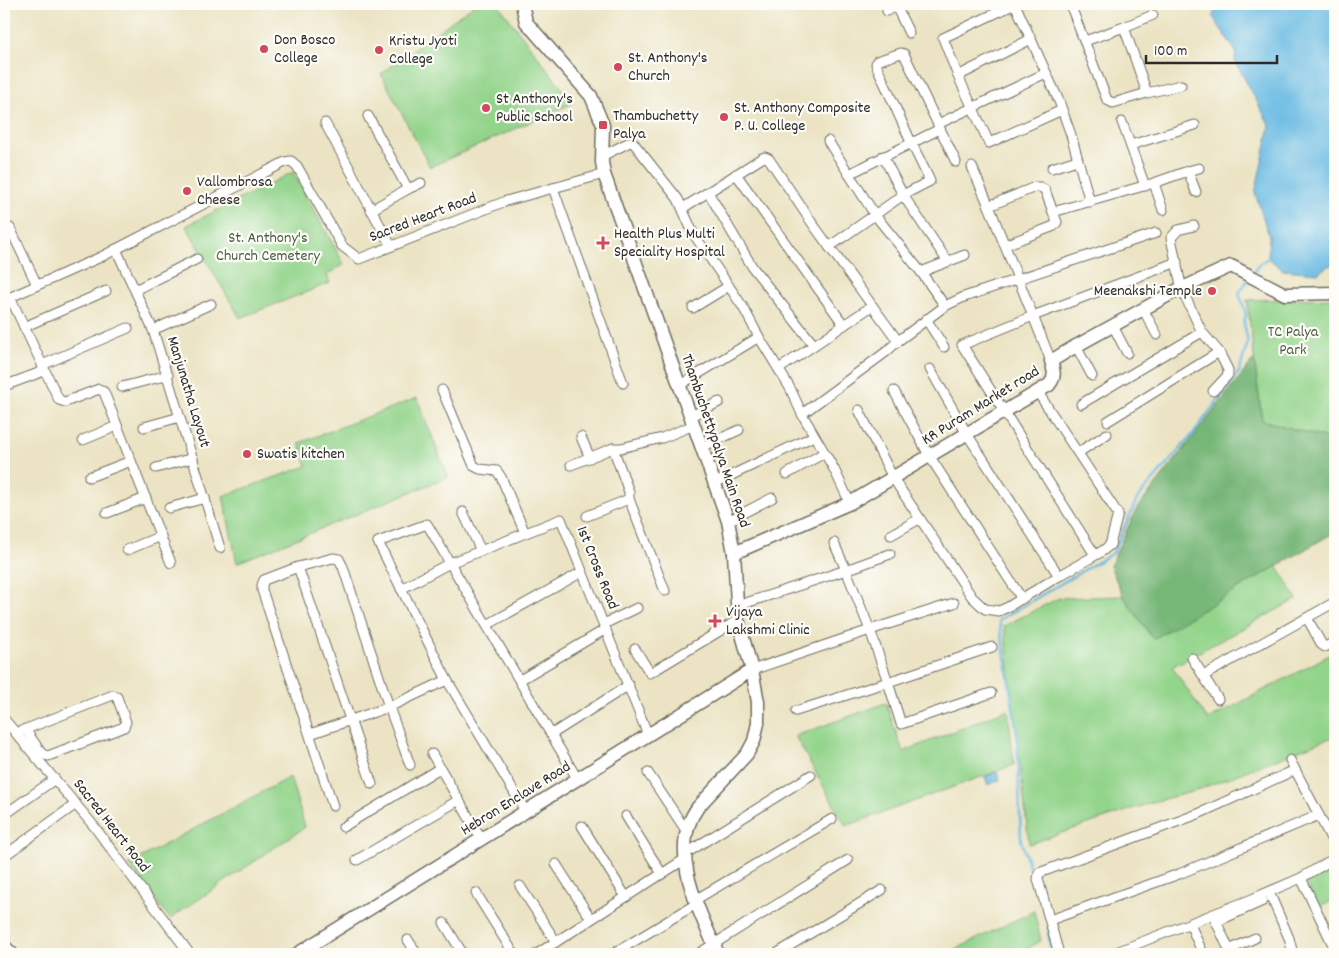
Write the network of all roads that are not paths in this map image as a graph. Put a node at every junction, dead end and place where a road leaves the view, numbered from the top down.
1 (522, 4) edge
2 (1015, 4) edge
3 (1070, 4) edge
4 (894, 7) edge
5 (1153, 15) dead end
6 (1124, 27) junction
7 (909, 33) dead end
8 (1031, 39) junction
9 (1085, 41) junction
10 (1046, 73) junction
11 (958, 76) junction
12 (1181, 85) dead end
13 (1148, 93) junction
14 (972, 107) junction
15 (1062, 110) junction
16 (368, 116) dead end
17 (1122, 122) dead end
18 (325, 123) dead end
19 (1195, 125) dead end
20 (939, 126) junction
21 (828, 141) dead end
22 (911, 142) junction
23 (1131, 145) junction
24 (602, 156) junction
25 (883, 156) junction
26 (1077, 160) junction
27 (956, 162) dead end
28 (972, 167) dead end
29 (1052, 168) dead end
30 (1199, 168) dead end
31 (1188, 171) junction
32 (604, 174) junction
33 (736, 174) junction
34 (849, 174) junction
35 (421, 183) dead end
36 (1149, 184) junction
37 (553, 188) junction
38 (408, 190) junction
39 (708, 192) junction
40 (1196, 192) dead end
41 (904, 195) junction
42 (1090, 202) junction
43 (990, 206) junction
44 (683, 208) junction
45 (371, 210) junction
46 (1163, 210) dead end
47 (1053, 212) junction
48 (875, 215) junction
49 (1194, 226) dead end
50 (4, 230) edge
51 (1156, 233) dead end
52 (1005, 245) junction
53 (390, 246) junction
54 (829, 247) junction
55 (116, 250) junction
56 (965, 255) dead end
57 (198, 259) dead end
58 (948, 262) junction
59 (1177, 262) junction
60 (921, 272) junction
61 (1018, 278) junction
62 (37, 285) junction
63 (729, 286) junction
64 (135, 290) junction
65 (1182, 290) junction
66 (106, 291) dead end
67 (1335, 293) edge
68 (7, 298) edge
69 (211, 304) dead end
70 (872, 306) junction
71 (945, 306) junction
72 (693, 308) dead end
73 (1143, 309) junction
74 (1033, 316) junction
75 (926, 319) junction
76 (844, 325) junction
77 (1113, 326) junction
78 (24, 327) junction
79 (128, 328) dead end
80 (153, 330) junction
81 (1202, 332) junction
82 (1157, 335) dead end
83 (759, 337) junction
84 (898, 341) junction
85 (814, 345) junction
86 (944, 346) dead end
87 (1076, 346) junction
88 (1219, 352) junction
89 (1127, 353) dead end
90 (1051, 361) junction
91 (43, 368) junction
92 (778, 369) junction
93 (930, 369) dead end
94 (168, 375) junction
95 (1092, 376) dead end
96 (623, 383) dead end
97 (680, 385) junction
98 (4, 386) edge
99 (122, 387) dead end
100 (442, 390) dead end
101 (894, 391) dead end
102 (1037, 391) junction
103 (1212, 391) dead end
104 (719, 402) dead end
105 (1081, 404) dead end
106 (859, 410) dead end
107 (1003, 412) junction
108 (802, 414) junction
109 (180, 417) junction
110 (692, 421) junction
111 (1108, 421) dead end
112 (117, 426) junction
113 (144, 427) dead end
114 (739, 430) dead end
115 (967, 434) junction
116 (1107, 434) dead end
117 (814, 436) junction
118 (581, 437) dead end
119 (83, 440) dead end
120 (702, 447) junction
121 (613, 448) junction
122 (1079, 452) junction
123 (824, 453) junction
124 (930, 457) junction
125 (193, 458) junction
126 (590, 458) junction
127 (131, 462) junction
128 (571, 465) dead end
129 (156, 468) dead end
130 (788, 474) dead end
131 (90, 477) dead end
132 (893, 478) junction
133 (715, 483) junction
134 (146, 498) junction
135 (204, 498) junction
136 (772, 498) dead end
137 (629, 499) junction
138 (850, 503) junction
139 (169, 508) dead end
140 (463, 512) dead end
141 (107, 513) dead end
142 (587, 516) dead end
143 (919, 519) junction
144 (728, 521) junction
145 (525, 533) junction
146 (891, 535) dead end
147 (161, 536) junction
148 (834, 544) dead end
149 (220, 548) dead end
150 (127, 550) dead end
151 (481, 550) junction
152 (734, 553) junction
153 (890, 554) dead end
154 (1095, 556) junction
155 (171, 563) dead end
156 (450, 563) junction
157 (298, 567) junction
158 (846, 570) junction
159 (582, 572) junction
160 (1059, 576) junction
161 (401, 589) junction
162 (665, 591) dead end
163 (1022, 599) junction
164 (1335, 602) edge
165 (954, 603) dead end
166 (737, 606) junction
167 (637, 608) dead end
168 (1307, 618) junction
169 (738, 620) junction
170 (487, 625) junction
171 (605, 626) junction
172 (870, 630) junction
173 (1335, 642) edge
174 (992, 648) dead end
175 (636, 649) dead end
176 (1192, 658) dead end
177 (752, 670) junction
178 (1203, 676) junction
179 (447, 680) junction
180 (520, 680) junction
181 (888, 682) junction
182 (629, 685) junction
183 (991, 693) dead end
184 (1218, 699) dead end
185 (389, 707) junction
186 (796, 710) dead end
187 (4, 718) edge
188 (350, 720) junction
189 (25, 729) junction
190 (16, 733) junction
191 (310, 734) junction
192 (552, 734) junction
193 (648, 735) junction
194 (432, 754) dead end
195 (1290, 760) dead end
196 (410, 764) dead end
197 (440, 768) junction
198 (1295, 770) junction
199 (648, 773) dead end
200 (811, 775) dead end
201 (55, 779) junction
202 (578, 780) junction
203 (372, 784) dead end
204 (459, 800) junction
205 (76, 804) junction
206 (333, 806) dead end
207 (526, 812) junction
208 (4, 815) edge
209 (1319, 815) junction
210 (626, 816) dead end
211 (832, 818) dead end
212 (582, 826) dead end
213 (343, 827) dead end
214 (686, 832) junction
215 (482, 840) junction
216 (1335, 846) edge
217 (4, 856) edge
218 (685, 856) junction
219 (1335, 858) edge
220 (357, 860) dead end
221 (848, 860) dead end
222 (556, 864) dead end
223 (662, 874) junction
224 (1301, 878) junction
225 (520, 886) dead end
226 (882, 890) dead end
227 (476, 893) dead end
228 (1271, 894) junction
229 (626, 896) junction
230 (696, 902) junction
231 (1214, 918) junction
232 (591, 919) junction
233 (1050, 920) junction
234 (444, 923) dead end
235 (1190, 924) junction
236 (1255, 938) dead end
237 (408, 940) dead end
238 (556, 942) junction
239 (4, 946) edge
240 (716, 949) edge
241 (1335, 949) edge
242 (1230, 952) edge
243 (12, 954) edge
244 (190, 954) edge
245 (297, 954) edge
246 (417, 954) edge
247 (463, 954) edge
248 (514, 954) edge
249 (537, 954) edge
250 (613, 954) edge
251 (698, 954) edge
252 (776, 954) edge
253 (1059, 954) edge
254 (1112, 954) edge
255 (1203, 954) edge
256 (1293, 954) edge

1 - 24 street, Thambuchettypalya Main Road
2 - 8 street
2 - 11 street
3 - 9 street
4 - 7 street
5 - 6 street
6 - 9 street
6 - 13 street
8 - 10 street
8 - 11 street
9 - 13 street
10 - 14 street
10 - 15 street
11 - 14 street
12 - 13 street
14 - 15 street
14 - 20 street
15 - 26 street
16 - 38 street
17 - 23 street
18 - 45 street
19 - 23 street
20 - 22 street
20 - 22 street
20 - 27 street
21 - 34 street
22 - 25 street
22 - 41 street
23 - 36 street
24 - 32 street, Thambuchettypalya Main Road
24 - 44 street
25 - 34 street
25 - 41 street
26 - 29 street
26 - 42 street
28 - 43 street
30 - 31 street
31 - 36 street
31 - 40 street
32 - 37 street, Sacred Heart Road
32 - 97 street, Thambuchettypalya Main Road
33 - 39 street
33 - 54 street
33 - 76 street
34 - 48 street
35 - 38 street
36 - 42 street
36 - 46 street
37 - 53 street, Sacred Heart Road
37 - 96 street
38 - 45 street
39 - 44 street
39 - 85 street
41 - 48 street
41 - 58 street
42 - 47 street
43 - 47 street
43 - 52 street
44 - 63 street
45 - 53 street
47 - 52 street
48 - 54 street
48 - 60 street
49 - 59 street
50 - 62 street
51 - 61 street
52 - 61 street
53 - 55 street, Sacred Heart Road
54 - 70 street
55 - 62 street, Sacred Heart Road
55 - 64 street, Manjunatha Layout
56 - 58 street
57 - 64 street
58 - 60 street
59 - 65 street
59 - 74 street
60 - 71 street
61 - 71 street
61 - 74 street
62 - 68 street, Sacred Heart Road
63 - 72 street
63 - 83 street
64 - 80 street, Manjunatha Layout
65 - 67 street, KR Puram Market road
65 - 73 street, KR Puram Market road
65 - 81 street
66 - 78 street
68 - 78 street
69 - 80 street
70 - 76 street
70 - 84 street
71 - 75 street
73 - 77 street, KR Puram Market road
73 - 82 street
74 - 90 street
74 - 107 street
75 - 84 street
75 - 86 street
76 - 85 street
77 - 87 street, KR Puram Market road
77 - 89 street
78 - 91 street
79 - 91 street
80 - 94 street, Manjunatha Layout
81 - 88 street
81 - 105 street
83 - 92 street
83 - 97 street
84 - 108 street
85 - 92 street
87 - 90 street, KR Puram Market road
87 - 95 street
88 - 103 street
88 - 111 street
90 - 102 street, KR Puram Market road
91 - 98 street
91 - 112 street
92 - 108 street
93 - 115 street
94 - 99 street
94 - 109 street, Manjunatha Layout
97 - 110 street, Thambuchettypalya Main Road
100 - 145 street
101 - 124 street
102 - 107 street, KR Puram Market road
102 - 122 street
104 - 110 street
106 - 132 street
107 - 115 street, KR Puram Market road
107 - 154 street
108 - 117 street
109 - 113 street
109 - 125 street, Manjunatha Layout
110 - 120 street, Thambuchettypalya Main Road
110 - 121 street
112 - 119 street
112 - 127 street
114 - 120 street
115 - 124 street, KR Puram Market road
115 - 160 street
116 - 122 street
117 - 123 street
117 - 133 street
118 - 126 street
120 - 133 street, Thambuchettypalya Main Road
121 - 126 street
121 - 137 street
122 - 154 street
123 - 130 street
123 - 138 street
124 - 132 street, KR Puram Market road
124 - 163 street
125 - 129 street
125 - 135 street, Manjunatha Layout
126 - 128 street
127 - 131 street
127 - 134 street
132 - 138 street, KR Puram Market road
132 - 143 street
133 - 144 street, Thambuchettypalya Main Road
134 - 141 street
134 - 147 street
135 - 139 street
135 - 149 street, Manjunatha Layout
136 - 144 street
137 - 142 street
137 - 162 street
138 - 152 street, KR Puram Market road
140 - 151 street
143 - 146 street
143 - 163 street
144 - 152 street, Thambuchettypalya Main Road
145 - 151 street, 1st Cross Road
145 - 159 street, 1st Cross Road
147 - 150 street
147 - 155 street
148 - 158 street
151 - 156 street, 1st Cross Road
152 - 166 street, Thambuchettypalya Main Road
153 - 158 street
154 - 160 street
156 - 161 street, 1st Cross Road
156 - 161 street
156 - 170 street
157 - 185 street
157 - 188 street
157 - 191 street
158 - 166 street
158 - 172 street
159 - 170 street
159 - 171 street, 1st Cross Road
160 - 163 street
161 - 179 street
164 - 168 street
165 - 172 street
166 - 169 street, Thambuchettypalya Main Road
167 - 171 street
168 - 173 street
168 - 178 street
169 - 175 street
169 - 177 street, Thambuchettypalya Main Road
170 - 180 street
171 - 180 street
171 - 182 street, 1st Cross Road
172 - 177 street
172 - 181 street
174 - 181 street
176 - 178 street
177 - 193 street, Hebron Enclave Road
177 - 214 street, Thambuchettypalya Main Road
178 - 184 street
179 - 185 street
179 - 207 street
180 - 192 street
181 - 183 street
181 - 186 street
182 - 192 street
182 - 193 street, 1st Cross Road
185 - 188 street
185 - 196 street
187 - 190 street, Sacred Heart Road
188 - 191 street
188 - 203 street
189 - 189 street
189 - 190 street
190 - 201 street, Sacred Heart Road
191 - 206 street
192 - 202 street
193 - 202 street, Hebron Enclave Road
194 - 197 street
195 - 198 street
197 - 204 street
197 - 213 street
198 - 209 street
198 - 233 street
199 - 214 street
200 - 218 street
201 - 205 street, Sacred Heart Road
201 - 208 street
202 - 207 street, Hebron Enclave Road
204 - 215 street
204 - 220 street
205 - 217 street
205 - 244 street, Sacred Heart Road
207 - 215 street, Hebron Enclave Road
209 - 216 street
209 - 233 street
210 - 223 street
211 - 230 street
212 - 229 street
214 - 218 street, Thambuchettypalya Main Road
215 - 245 street, Hebron Enclave Road
218 - 223 street
218 - 230 street, Thambuchettypalya Main Road
219 - 224 street
221 - 240 street
222 - 232 street
223 - 229 street
224 - 228 street
224 - 241 street
225 - 238 street
226 - 252 street
227 - 248 street
228 - 231 street
228 - 256 street
229 - 232 street
230 - 240 street, Thambuchettypalya Main Road
230 - 250 street
231 - 235 street
231 - 242 street
232 - 238 street
233 - 253 street
234 - 247 street
235 - 254 street
235 - 255 street
236 - 242 street
237 - 246 street
238 - 249 street
239 - 243 street
240 - 251 street

